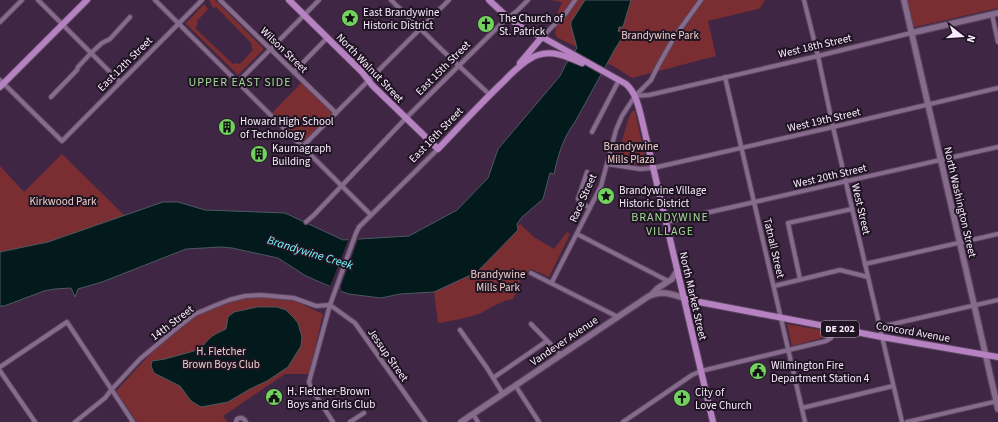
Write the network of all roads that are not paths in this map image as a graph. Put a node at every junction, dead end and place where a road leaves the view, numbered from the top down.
1 (22, 0) edge
2 (38, 0) edge
3 (87, 0) edge
4 (156, 0) edge
5 (202, 0) edge
6 (220, 0) edge
7 (289, 0) edge
8 (319, 0) edge
9 (391, 0) edge
10 (449, 0) edge
11 (489, 0) edge
12 (528, 0) edge
13 (575, 0) edge
14 (701, 0) edge
15 (804, 0) edge
16 (904, 0) edge
17 (995, 13) edge
18 (304, 15) junction
19 (130, 17) dead end
20 (508, 18) junction
21 (0, 22) edge
22 (178, 23) junction
23 (62, 24) junction
24 (420, 29) junction
25 (911, 33) junction
26 (542, 37) junction
27 (327, 38) junction
28 (998, 42) edge
29 (270, 49) junction
30 (91, 53) junction
31 (565, 53) junction
32 (818, 56) junction
33 (459, 66) junction
34 (294, 72) junction
35 (511, 74) junction
36 (725, 77) junction
37 (619, 80) junction
38 (368, 81) junction
39 (120, 82) junction
40 (238, 82) junction
41 (1, 84) edge
42 (998, 88) edge
43 (490, 95) junction
44 (635, 96) junction
45 (51, 97) dead end
46 (928, 105) junction
47 (336, 113) junction
48 (406, 118) junction
49 (833, 127) junction
50 (592, 132) dead end
51 (303, 146) junction
52 (998, 147) edge
53 (742, 148) junction
54 (438, 149) junction
55 (941, 161) junction
56 (607, 164) junction
57 (653, 168) junction
58 (587, 172) dead end
59 (846, 181) junction
60 (342, 185) junction
61 (754, 203) junction
62 (590, 208) junction
63 (852, 209) junction
64 (372, 215) junction
65 (306, 222) dead end
66 (666, 222) junction
67 (577, 234) junction
68 (998, 234) edge
69 (960, 243) junction
70 (865, 264) junction
71 (677, 271) junction
72 (531, 273) dead end
73 (868, 277) junction
74 (800, 279) junction
75 (668, 281) junction
76 (552, 282) junction
77 (774, 286) junction
78 (649, 296) junction
79 (684, 298) junction
80 (998, 300) edge
81 (330, 305) junction
82 (974, 306) junction
83 (618, 317) junction
84 (781, 318) junction
85 (531, 324) dead end
86 (880, 327) junction
87 (835, 328) junction
88 (460, 330) dead end
89 (882, 337) junction
90 (547, 341) junction
91 (789, 350) junction
92 (561, 355) junction
93 (985, 355) junction
94 (998, 357) edge
95 (0, 367) edge
96 (700, 370) junction
97 (0, 371) edge
98 (493, 378) junction
99 (515, 386) junction
100 (893, 386) junction
101 (112, 389) junction
102 (503, 394) junction
103 (997, 401) edge
104 (802, 408) junction
105 (998, 409) edge
106 (364, 413) dead end
107 (473, 414) junction
108 (35, 422) edge
109 (75, 422) edge
110 (133, 422) edge
111 (236, 422) edge
112 (246, 422) edge
113 (333, 422) edge
114 (350, 422) edge
115 (425, 422) edge
116 (461, 422) edge
117 (478, 422) edge
118 (539, 422) edge
119 (623, 422) edge
120 (713, 422) edge
121 (805, 422) edge
122 (902, 422) edge
123 (907, 422) edge

1 - 21 street
2 - 23 street
3 - 23 main road
4 - 22 street
5 - 22 street, East 12th Street
6 - 29 street, Wilson Street
7 - 18 main road, North Walnut Street
8 - 18 street
9 - 24 street
10 - 24 street
11 - 20 main road, North Market Street
12 - 20 street
13 - 26 street
14 - 44 street, Race Street
15 - 32 street, West Street
16 - 25 street, North Washington Street
17 - 25 street, West 18th Street
17 - 28 street
18 - 27 main road, North Walnut Street
18 - 29 street
19 - 30 street
20 - 26 main road, North Market Street
20 - 33 street, East 15th Street
22 - 39 street, East 12th Street
22 - 40 street
23 - 30 street
23 - 41 main road
24 - 33 street
24 - 38 street
25 - 32 street, West 18th Street
25 - 46 street, North Washington Street
26 - 31 main road, North Market Street
26 - 35 main road
27 - 34 street
27 - 38 main road, North Walnut Street
29 - 34 street, Wilson Street
29 - 40 street
30 - 39 street
30 - 45 street
31 - 35 main road, East 16th Street
31 - 37 main road, North Market Street
32 - 36 street, West 18th Street
32 - 49 street, West Street
33 - 43 street
33 - 48 street, East 15th Street
34 - 47 street, Wilson Street
35 - 43 main road, East 16th Street
36 - 44 street, West 18th Street
36 - 53 street, Tatnall Street
37 - 44 main road, North Market Street
37 - 50 street
38 - 47 street
38 - 48 main road, North Walnut Street
39 - 41 street, East 12th Street
40 - 51 street
42 - 46 street, West 19th Street
43 - 54 main road, East 16th Street
44 - 56 street, Race Street
44 - 57 main road, North Market Street
46 - 49 street, West 19th Street
46 - 55 street, North Washington Street
47 - 51 street
48 - 54 main road, North Walnut Street
48 - 60 street, East 15th Street
49 - 53 street, West 19th Street
49 - 59 street, West Street
51 - 60 street
52 - 55 street, West 20th Street
53 - 57 street, West 19th Street
53 - 61 street, Tatnall Street
54 - 64 street, East 16th Street
55 - 59 street, West 20th Street
55 - 69 street, North Washington Street
56 - 57 street, West 19th Street
56 - 62 street, Race Street
57 - 66 main road, North Market Street
58 - 62 street
59 - 61 street, West 20th Street
59 - 63 street, West Street
60 - 64 street
60 - 65 street, East 15th Street
61 - 66 street, West 20th Street
61 - 77 street, Tatnall Street
62 - 67 street, Race Street
63 - 70 street, West Street
63 - 74 street
64 - 81 street, East 16th Street
66 - 71 main road, North Market Street
67 - 75 street
67 - 76 street, Race Street
68 - 69 street
69 - 70 street
69 - 82 street, North Washington Street
70 - 73 street, West Street
71 - 75 street
71 - 79 main road, North Market Street
72 - 76 street
73 - 74 street
73 - 86 street, West Street
74 - 77 street
75 - 78 street
76 - 83 street
77 - 84 street, Tatnall Street
78 - 79 street, Vandever Avenue
78 - 83 street, Vandever Avenue
79 - 84 main road, Concord Avenue / DE 202
79 - 96 main road, North Market Street
80 - 82 street
81 - 101 street, 14th Street
81 - 113 street, East 16th Street
81 - 115 street, Jessup Street
82 - 86 street
82 - 93 street, North Washington Street
83 - 92 street, Vandever Avenue
84 - 87 main road, Concord Avenue / DE 202
84 - 91 street, Tatnall Street
85 - 90 street
86 - 89 street, West Street
87 - 89 main road, Concord Avenue / DE 202
87 - 91 street
88 - 98 street
89 - 93 main road, Concord Avenue / DE 202
89 - 100 street, West Street
90 - 92 street
90 - 98 street
91 - 96 street
91 - 104 street, Tatnall Street
92 - 99 street, Vandever Avenue
93 - 94 main road, Concord Avenue / DE 202
93 - 103 street, North Washington Street
95 - 101 street
96 - 119 street
96 - 120 main road, North Market Street
97 - 108 street
98 - 102 street
99 - 102 street, Vandever Avenue
99 - 118 street
100 - 104 street
100 - 122 street, West Street
101 - 109 street, 14th Street
101 - 110 street
102 - 107 street, Vandever Avenue
103 - 105 street, North Washington Street
103 - 123 street
104 - 121 street, Tatnall Street
106 - 114 street
107 - 116 street, Vandever Avenue
107 - 117 street
111 - 112 street

